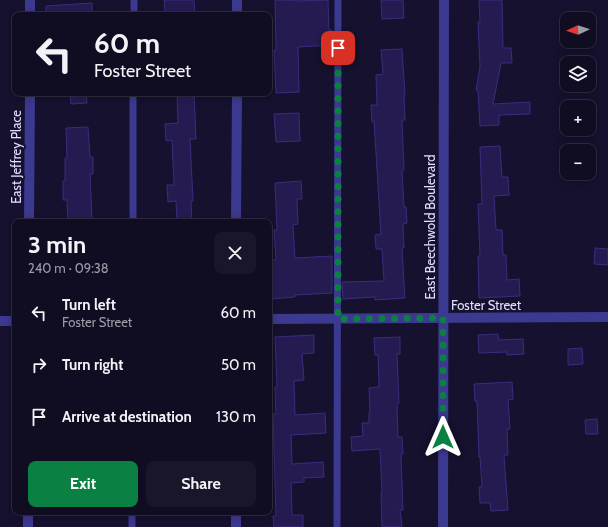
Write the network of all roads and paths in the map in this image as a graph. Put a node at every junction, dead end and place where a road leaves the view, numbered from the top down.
1 (30, 0) edge
2 (134, 0) edge
3 (237, 0) edge
4 (338, 0) edge
5 (444, 0) edge
6 (30, 12) edge
7 (134, 12) edge
8 (237, 12) edge
9 (30, 96) edge
10 (133, 96) edge
11 (237, 96) edge
12 (29, 219) edge
13 (133, 219) edge
14 (236, 219) edge
15 (608, 317) edge
16 (443, 318) junction
17 (272, 319) edge
18 (338, 319) junction
19 (12, 320) edge
20 (0, 321) edge
21 (28, 515) edge
22 (132, 515) edge
23 (236, 515) edge
24 (28, 527) edge
25 (132, 527) edge
26 (236, 527) edge
27 (337, 527) edge
28 (443, 527) edge

1 - 6 street
2 - 7 lane
3 - 8 street
4 - 18 lane
5 - 16 street, East Beechwold Boulevard
9 - 12 street, East Jeffrey Place
10 - 13 lane
11 - 14 street
15 - 16 street, Foster Street
16 - 18 street, Foster Street
16 - 28 street, East Beechwold Boulevard
17 - 18 street, Foster Street
18 - 27 lane
19 - 20 street
21 - 24 street
22 - 25 lane
23 - 26 street

